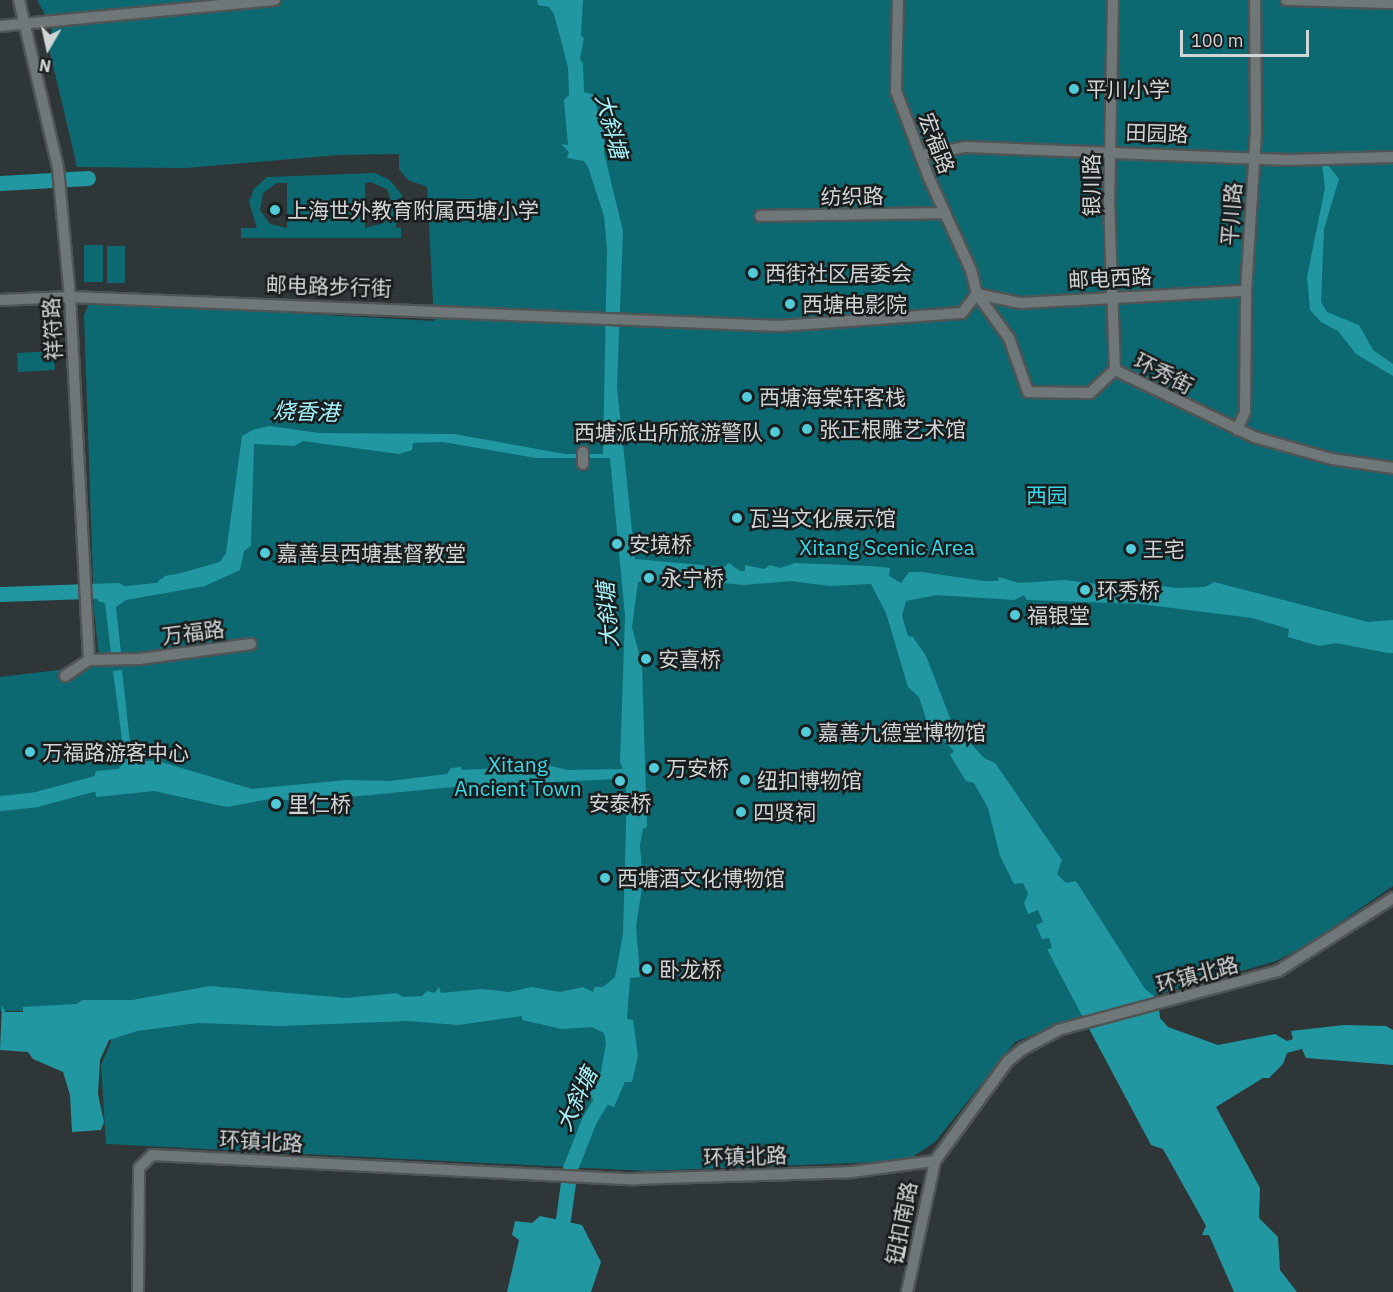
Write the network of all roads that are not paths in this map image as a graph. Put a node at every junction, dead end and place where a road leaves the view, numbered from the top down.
1 (19, 0) edge
2 (275, 0) edge
3 (898, 0) edge
4 (1113, 0) edge
5 (1255, 0) edge
6 (1286, 0) edge
7 (1393, 3) edge
8 (26, 23) junction
9 (0, 26) edge
10 (1110, 152) junction
11 (920, 155) junction
12 (1255, 157) junction
13 (1393, 157) edge
14 (945, 213) junction
15 (760, 216) dead end
16 (1246, 291) junction
17 (977, 294) junction
18 (70, 297) junction
19 (1111, 298) junction
20 (0, 300) edge
21 (1115, 370) junction
22 (1237, 430) junction
23 (583, 452) dead end
24 (583, 464) dead end
25 (1393, 468) edge
26 (251, 644) dead end
27 (89, 660) junction
28 (65, 676) dead end
29 (1393, 898) edge
30 (935, 1161) junction
31 (138, 1292) edge
32 (906, 1292) edge

1 - 8 street, 祥符路
2 - 8 street
3 - 11 street, 宏福路
4 - 10 street, 银川路
5 - 12 street, 平川路
6 - 7 street
8 - 9 street
8 - 18 street, 祥符路
10 - 11 street, 田园路
10 - 12 street, 田园路
10 - 19 street, 银川路
11 - 14 street, 宏福路
12 - 13 street, 田园路
12 - 16 street, 平川路
14 - 15 street, 纺织路
14 - 17 street, 宏福路
16 - 19 street, 邮电西路
16 - 22 street, 平川路
17 - 18 street, 邮电路步行街
17 - 19 street, 邮电西路
17 - 21 street, 环秀街
18 - 20 street, 邮电路步行街
18 - 27 street, 祥符路
19 - 21 street, 银川路
21 - 22 street, 环秀街
22 - 25 street, 环秀街
23 - 24 street
26 - 27 street, 万福路
27 - 28 street
29 - 30 street, 环镇北路
30 - 31 street, 环镇北路
30 - 32 street, 钮扣南路

